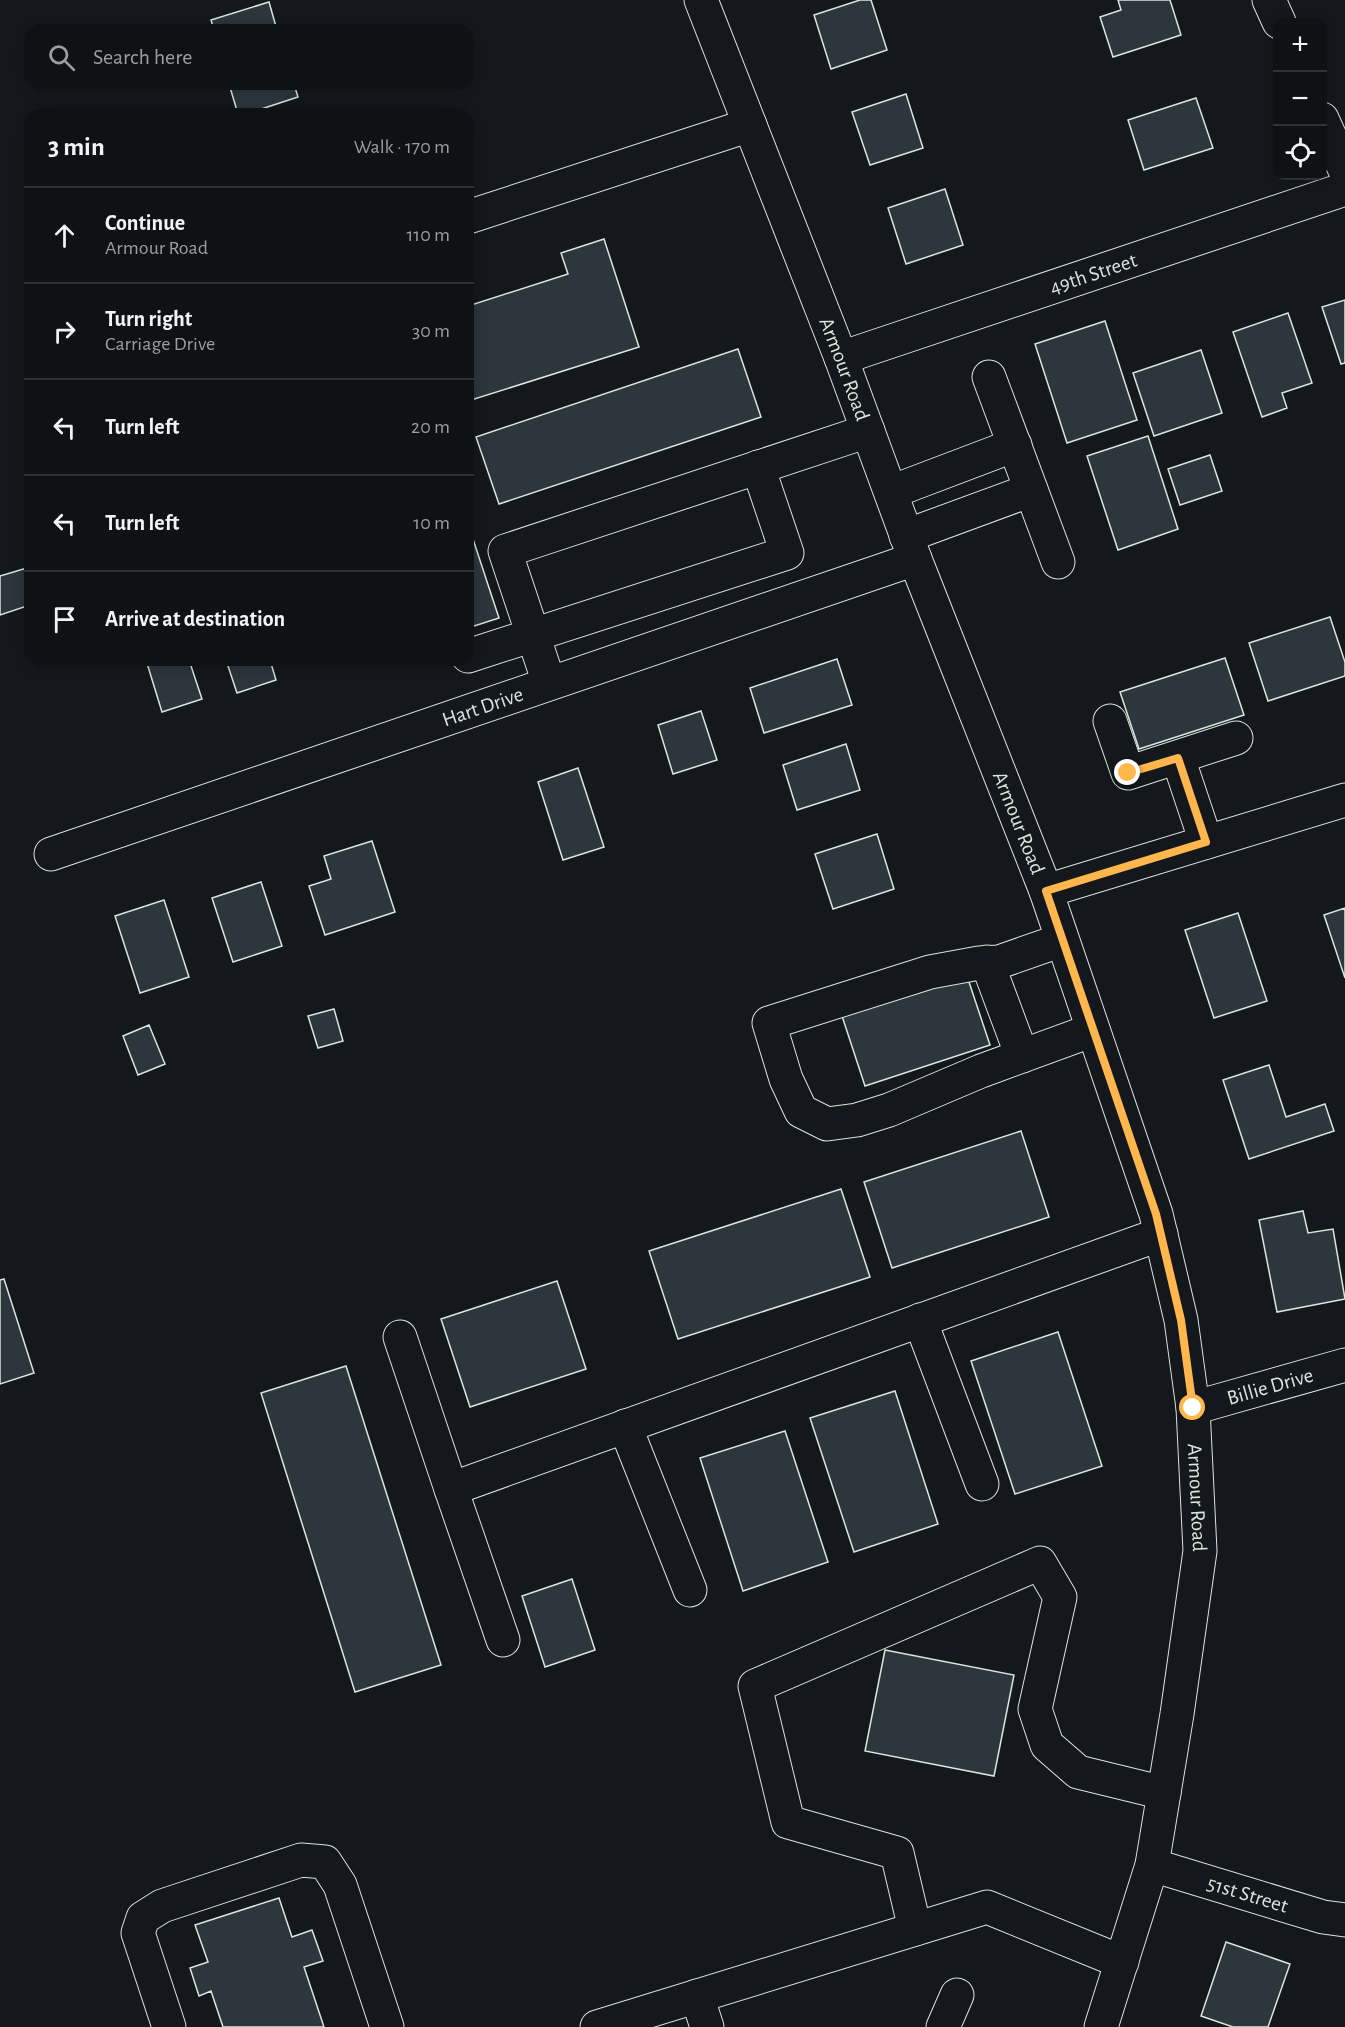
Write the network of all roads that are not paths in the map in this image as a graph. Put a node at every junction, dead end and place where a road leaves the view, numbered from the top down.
1 (701, 0) edge
2 (1269, 0) edge
3 (1277, 18) edge
4 (750, 125) junction
5 (1326, 126) edge
6 (1345, 170) edge
7 (1345, 189) edge
8 (474, 215) edge
9 (841, 358) junction
10 (990, 377) dead end
11 (868, 431) junction
12 (1015, 445) junction
13 (758, 467) junction
14 (1031, 490) junction
15 (891, 492) junction
16 (911, 547) junction
17 (1058, 562) dead end
18 (532, 635) junction
19 (474, 654) edge
20 (549, 683) junction
21 (1110, 721) dead end
22 (1236, 738) dead end
23 (1178, 758) junction
24 (1345, 800) edge
25 (1206, 842) junction
26 (51, 854) dead end
27 (1046, 891) junction
28 (1062, 940) junction
29 (987, 962) junction
30 (1093, 1030) junction
31 (1022, 1056) junction
32 (1161, 1234) junction
33 (920, 1320) junction
34 (400, 1337) dead end
35 (1345, 1365) edge
36 (1193, 1408) junction
37 (625, 1426) junction
38 (982, 1484) dead end
39 (451, 1489) junction
40 (690, 1590) dead end
41 (503, 1640) dead end
42 (1164, 1792) junction
43 (1152, 1865) junction
44 (1345, 1920) edge
45 (915, 1929) junction
46 (1122, 1962) junction
47 (957, 1995) dead end
48 (697, 1996) junction
49 (169, 2027) edge
50 (387, 2027) edge
51 (597, 2027) edge
52 (707, 2027) edge
53 (943, 2027) edge
54 (1101, 2027) edge

1 - 4 street, Armour Road
2 - 3 street
4 - 8 street
4 - 9 street, Armour Road
5 - 6 street
7 - 9 street, 49th Street
9 - 11 street, Armour Road
10 - 12 street
11 - 13 street
11 - 15 street, Armour Road
12 - 14 street
12 - 15 street
13 - 18 street
13 - 18 street
14 - 16 street, Hart Drive
14 - 17 street
15 - 16 street, Armour Road
16 - 20 street, Hart Drive
16 - 27 street, Armour Road
18 - 19 street
18 - 20 street
20 - 26 street, Hart Drive
21 - 23 street
22 - 23 street
23 - 25 street
24 - 25 street
25 - 27 street
27 - 28 street, Armour Road
28 - 29 street
28 - 30 street, Armour Road
29 - 31 street
29 - 31 street
30 - 31 street
30 - 32 street, Armour Road
32 - 33 street
32 - 36 street, Armour Road
33 - 37 street
33 - 38 street
34 - 39 street
35 - 36 street, Billie Drive
36 - 42 street, Armour Road
37 - 39 street
37 - 40 street
39 - 41 street
42 - 43 street, Armour Road
42 - 45 street
43 - 44 street, 51st Street
43 - 46 street, Armour Road
45 - 46 street
45 - 48 street
46 - 54 street, Armour Road
47 - 53 street
48 - 51 street
48 - 52 street
49 - 50 street

